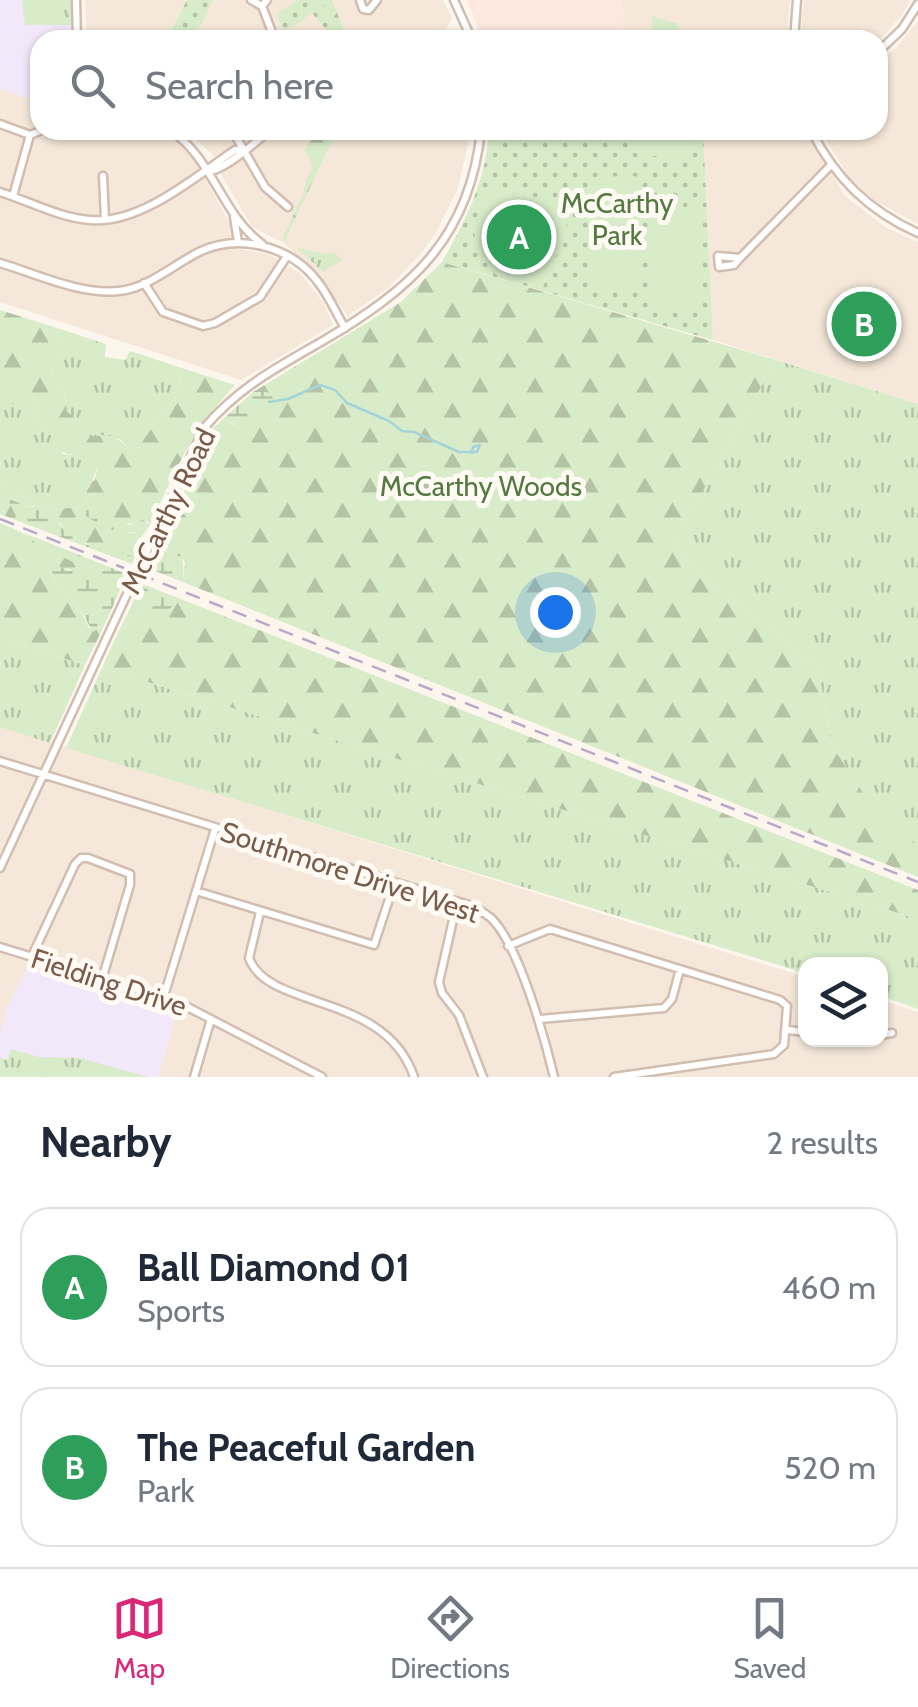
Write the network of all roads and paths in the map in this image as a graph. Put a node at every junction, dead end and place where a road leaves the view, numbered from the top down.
1 (76, 0) edge
2 (251, 0) edge
3 (360, 0) edge
4 (377, 0) edge
5 (454, 0) edge
6 (797, 0) edge
7 (264, 3) edge
8 (918, 4) edge
9 (77, 30) edge
10 (272, 30) edge
11 (468, 30) edge
12 (795, 30) edge
13 (888, 42) edge
14 (0, 124) edge
15 (30, 134) joint
16 (185, 140) edge
17 (238, 140) edge
18 (256, 140) edge
19 (479, 140) edge
20 (817, 140) edge
21 (243, 149) junction
22 (831, 165) junction
23 (208, 171) junction
24 (103, 176) dead end
25 (0, 192) edge
26 (13, 196) junction
27 (288, 207) dead end
28 (234, 216) junction
29 (106, 220) junction
30 (918, 233) edge
31 (238, 242) junction
32 (267, 247) junction
33 (287, 256) junction
34 (740, 258) dead end
35 (0, 263) edge
36 (144, 284) junction
37 (345, 328) junction
38 (0, 762) edge
39 (44, 776) junction
40 (215, 829) junction
41 (0, 868) edge
42 (394, 884) junction
43 (196, 891) junction
44 (457, 902) junction
45 (260, 912) junction
46 (508, 946) junction
47 (0, 947) edge
48 (32, 956) junction
49 (680, 969) junction
50 (103, 976) junction
51 (164, 996) junction
52 (211, 1019) junction
53 (540, 1019) junction
54 (788, 1030) junction
55 (798, 1031) edge
56 (892, 1033) dead end
57 (888, 1034) edge
58 (194, 1077) edge
59 (322, 1077) edge
60 (414, 1077) edge
61 (484, 1077) edge
62 (554, 1077) edge
63 (614, 1077) edge

1 - 9 street
2 - 7 street
3 - 4 street
5 - 11 street
6 - 12 street
7 - 10 street
8 - 13 street
14 - 15 street
15 - 26 street
16 - 23 street
17 - 21 street
18 - 21 street
19 - 37 street, McCarthy Road
20 - 22 street
21 - 23 street
21 - 27 street
22 - 30 street
22 - 34 street
23 - 28 street
23 - 29 street
24 - 29 street
25 - 26 street
26 - 29 street
28 - 31 street
28 - 32 street
31 - 32 street
31 - 36 street
32 - 33 street
33 - 36 street
33 - 37 street
35 - 36 street
37 - 39 street, McCarthy Road
38 - 39 street, Southmore Drive West
39 - 40 street, Southmore Drive West
39 - 41 street, McCarthy Road
40 - 42 street, Southmore Drive West
40 - 43 street
42 - 44 street, Southmore Drive West
42 - 45 street
43 - 45 street
43 - 51 street
44 - 46 street, Southmore Drive West
44 - 61 street
45 - 60 street
46 - 49 street
46 - 53 street, Southmore Drive West
47 - 48 street, Fielding Drive
48 - 50 street, Fielding Drive
48 - 50 street
49 - 53 street
49 - 54 street
50 - 51 street, Fielding Drive
51 - 52 street, Fielding Drive
52 - 58 street
52 - 59 street, Fielding Drive
53 - 62 street, Southmore Drive West
54 - 55 street
54 - 63 street
56 - 57 street

